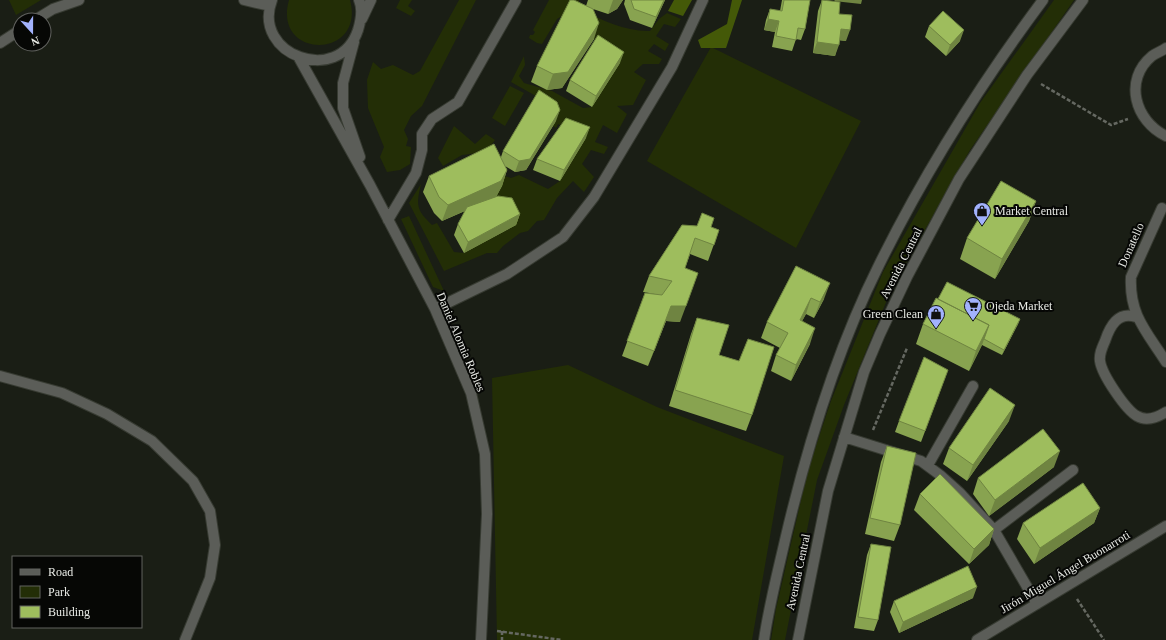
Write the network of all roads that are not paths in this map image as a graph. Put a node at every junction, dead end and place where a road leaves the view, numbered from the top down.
1 (79, 0) edge
2 (244, 0) edge
3 (359, 0) edge
4 (371, 0) edge
5 (516, 0) edge
6 (703, 0) edge
7 (1043, 0) edge
8 (1083, 0) edge
9 (271, 3) edge
10 (48, 12) edge
11 (361, 21) junction
12 (12, 35) edge
13 (356, 36) junction
14 (0, 43) edge
15 (1166, 48) edge
16 (299, 58) junction
17 (1166, 136) edge
18 (370, 186) junction
19 (1162, 208) dead end
20 (388, 220) junction
21 (435, 309) junction
22 (1136, 317) junction
23 (1166, 362) edge
24 (0, 376) edge
25 (973, 386) dead end
26 (1166, 412) edge
27 (844, 436) junction
28 (928, 465) junction
29 (1072, 470) dead end
30 (1166, 526) edge
31 (994, 530) junction
32 (1037, 604) junction
33 (185, 640) edge
34 (481, 640) edge
35 (764, 640) edge
36 (798, 640) edge
37 (977, 640) edge

1 - 10 street
2 - 9 street
3 - 11 street
4 - 11 street, Daniel Alomia Robles
5 - 20 street
6 - 21 street
7 - 35 street, Avenida Central
8 - 27 street, Avenida Central
9 - 16 street
11 - 13 street, Daniel Alomia Robles
12 - 14 street
13 - 16 street
13 - 18 street, Daniel Alomia Robles
15 - 17 street
16 - 18 street, Daniel Alomia Robles
18 - 20 street, Daniel Alomia Robles
19 - 22 street, Donatello
20 - 21 street, Daniel Alomia Robles
21 - 34 street, Daniel Alomia Robles
22 - 23 street, Donatello
22 - 26 street
24 - 33 street
25 - 28 street
27 - 28 street
27 - 36 street, Avenida Central
28 - 31 street
29 - 31 street
30 - 32 street, Jirón Miguel Ángel Buonarroti
31 - 32 street
32 - 37 street, Jirón Miguel Ángel Buonarroti

